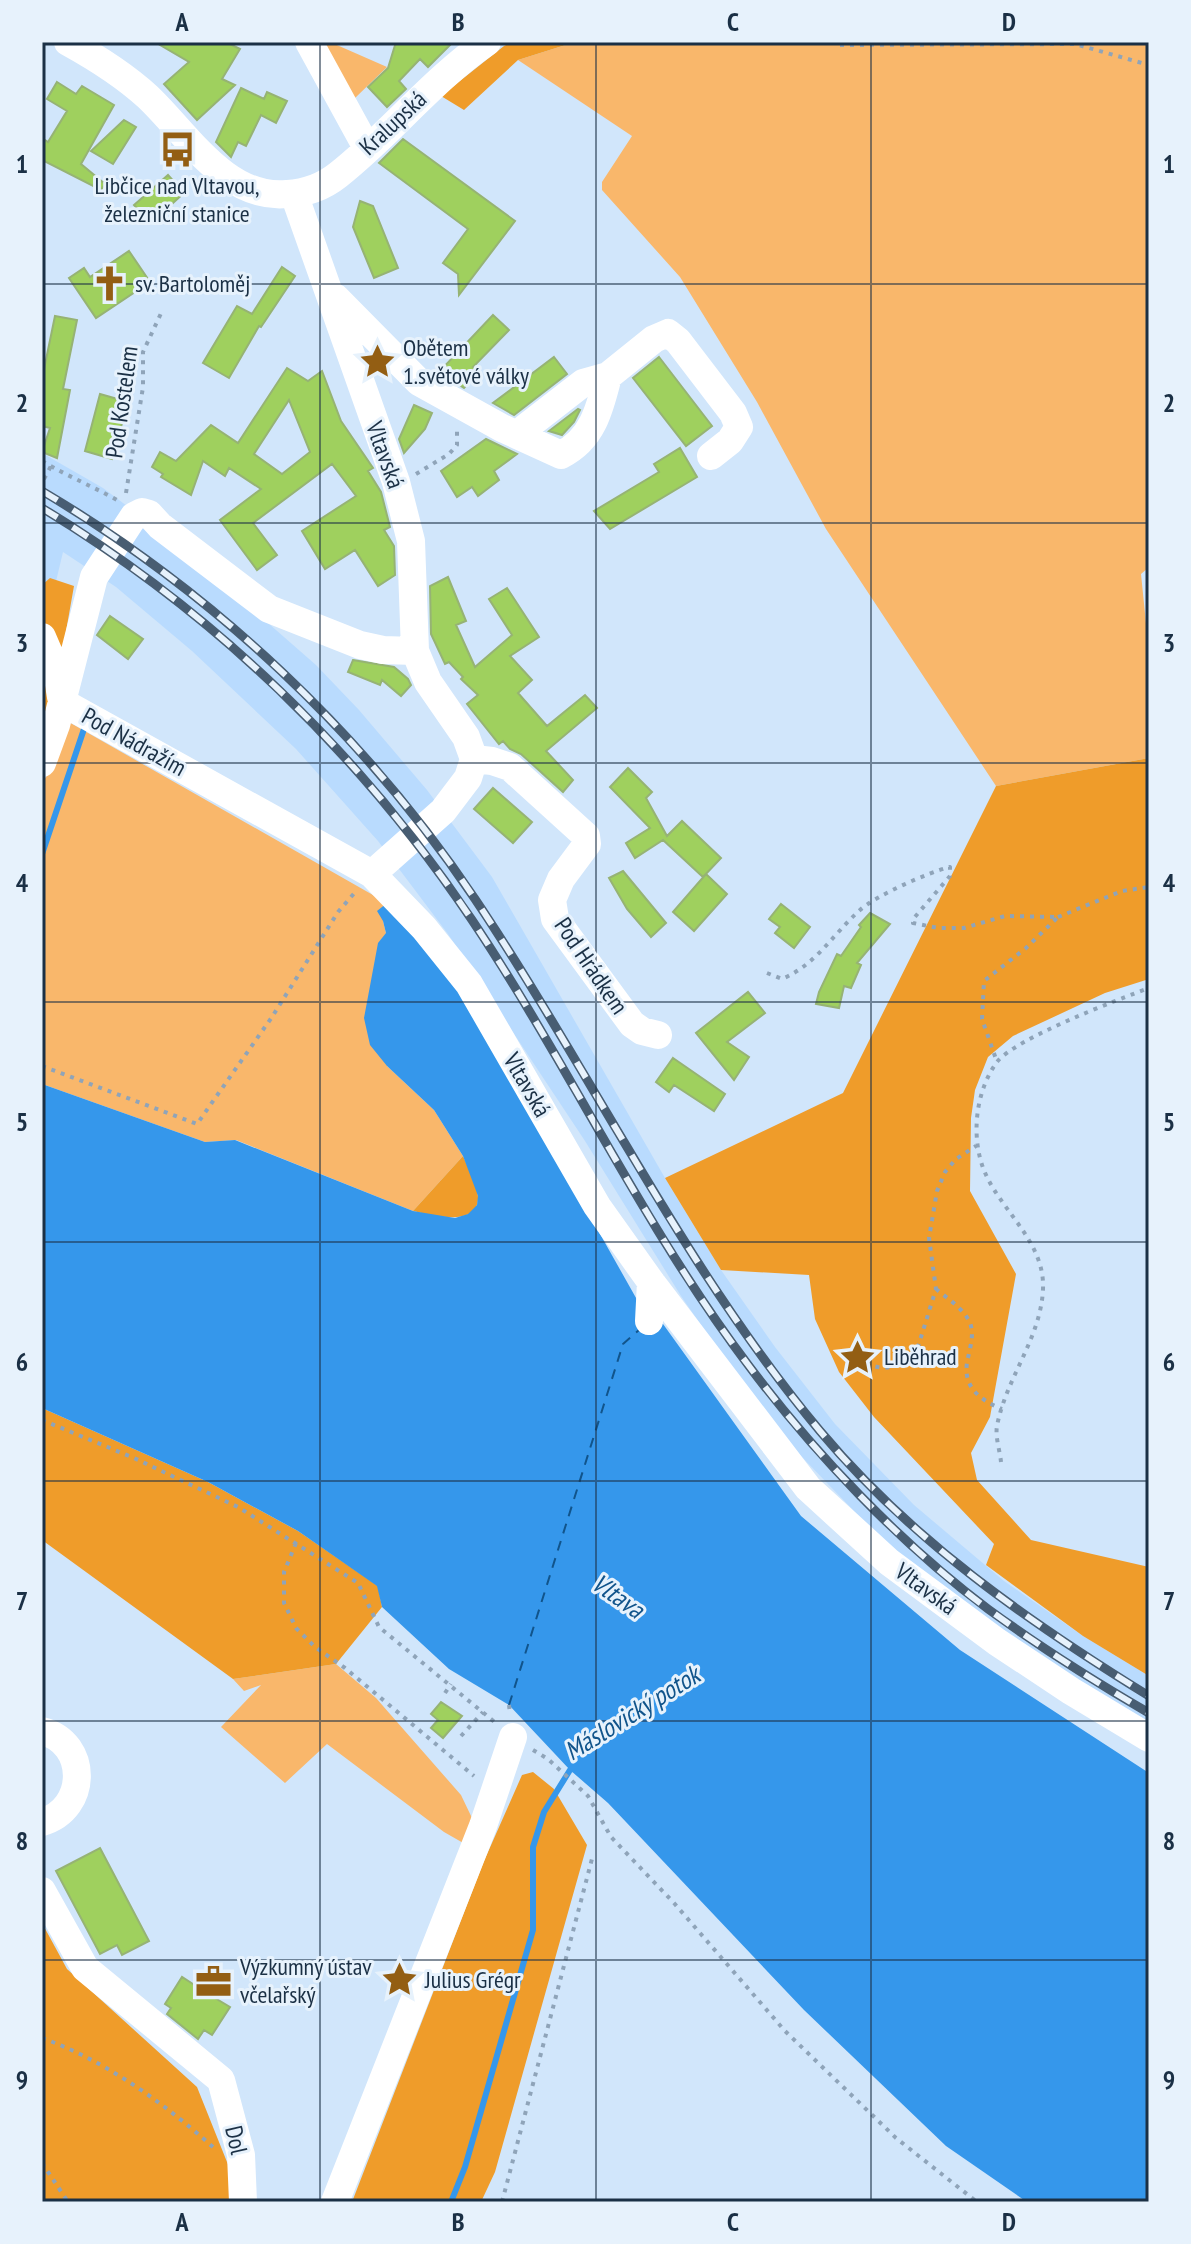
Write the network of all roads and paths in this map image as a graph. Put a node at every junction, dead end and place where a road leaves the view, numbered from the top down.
1 (68, 42) edge
2 (309, 42) edge
3 (487, 42) edge
4 (840, 45) dead end
5 (1149, 65) edge
6 (367, 148) junction
7 (294, 194) junction
8 (330, 291) junction
9 (163, 309) dead end
10 (608, 376) junction
11 (455, 425) dead end
12 (521, 436) junction
13 (711, 456) dead end
14 (42, 461) edge
15 (51, 466) junction
16 (44, 479) dead end
17 (396, 482) junction
18 (42, 637) edge
19 (415, 651) junction
20 (62, 702) junction
21 (474, 759) junction
22 (42, 763) edge
23 (372, 874) junction
24 (1149, 887) edge
25 (1058, 917) junction
26 (767, 973) dead end
27 (1149, 988) edge
28 (658, 1035) dead end
29 (997, 1062) junction
30 (42, 1066) edge
31 (976, 1146) junction
32 (651, 1282) junction
33 (936, 1289) junction
34 (649, 1321) dead end
35 (858, 1357) dead end
36 (1002, 1409) junction
37 (42, 1420) edge
38 (1001, 1462) dead end
39 (296, 1543) junction
40 (451, 1684) junction
41 (445, 1693) dead end
42 (475, 1705) dead end
43 (483, 1712) dead end
44 (42, 1731) edge
45 (461, 1736) dead end
46 (513, 1737) dead end
47 (1149, 1738) edge
48 (548, 1759) dead end
49 (494, 1793) junction
50 (42, 1822) edge
51 (593, 1855) dead end
52 (42, 1891) edge
53 (42, 2038) edge
54 (42, 2163) edge
55 (243, 2189) edge
56 (68, 2202) edge
57 (335, 2202) edge
58 (502, 2202) edge
59 (977, 2202) edge

1 - 7 street
2 - 6 street
3 - 6 street, Kralupská
4 - 5 path
6 - 7 street, Kralupská
7 - 8 street, Vltavská
8 - 12 street, Vltavská
8 - 17 street, Vltavská
9 - 15 path, Pod Kostelem
10 - 12 street
10 - 12 street
10 - 13 street
11 - 17 path
14 - 15 path
15 - 16 path
17 - 19 street, Vltavská
18 - 20 street
19 - 20 street, Pod Nádražím
19 - 21 street, Vltavská
20 - 22 street
20 - 23 street, Pod Nádražím
21 - 23 street
21 - 28 street, Pod Hrádkem
23 - 30 path
23 - 32 street, Vltavská
24 - 25 path
25 - 26 path
25 - 29 path
27 - 29 path
29 - 31 path
31 - 33 path
31 - 36 path
32 - 34 street
32 - 47 street, Vltavská
33 - 35 path
33 - 36 path
36 - 38 path
37 - 39 path
39 - 40 path
39 - 49 path
40 - 41 path
40 - 42 path
43 - 45 path
44 - 50 street
46 - 49 street
48 - 59 path
49 - 57 street
51 - 58 path
52 - 55 street, Dol
53 - 55 path
54 - 56 path

